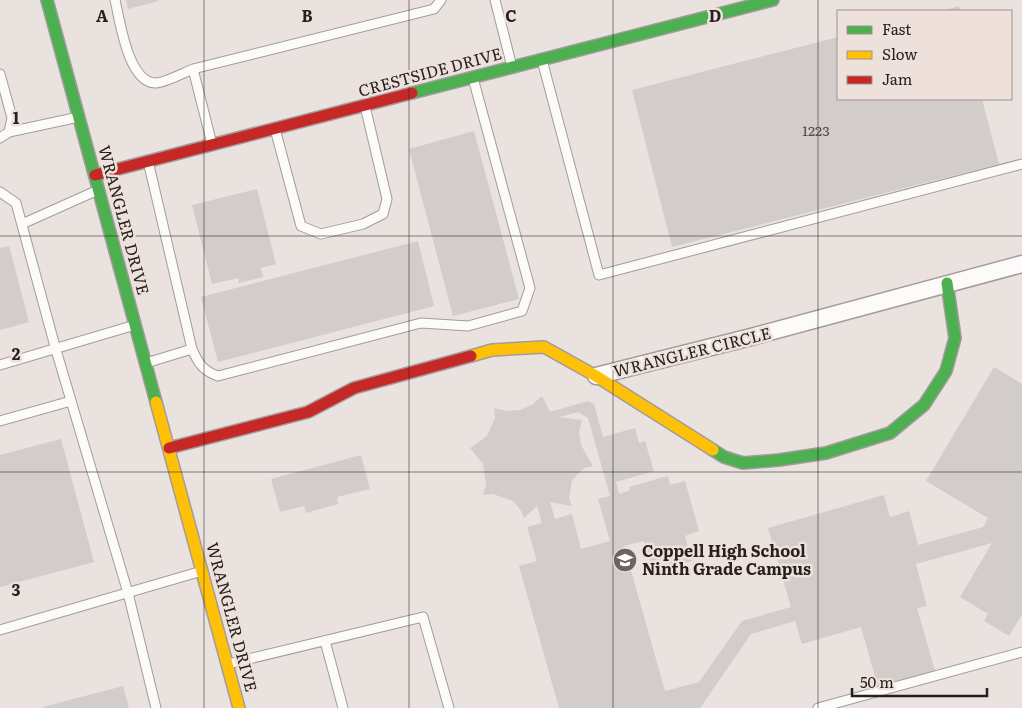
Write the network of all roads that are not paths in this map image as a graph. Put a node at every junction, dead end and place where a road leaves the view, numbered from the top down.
1 (47, 0) edge
2 (115, 0) edge
3 (441, 0) edge
4 (495, 0) edge
5 (773, 0) edge
6 (542, 60) junction
7 (512, 67) junction
8 (193, 69) junction
9 (0, 74) edge
10 (473, 77) junction
11 (364, 106) junction
12 (79, 117) junction
13 (275, 128) junction
14 (9, 132) junction
15 (0, 138) edge
16 (212, 145) junction
17 (148, 161) junction
18 (1022, 164) edge
19 (95, 175) junction
20 (99, 190) junction
21 (0, 192) edge
22 (22, 224) junction
23 (1022, 264) edge
24 (947, 283) junction
25 (136, 325) junction
26 (192, 349) junction
27 (56, 350) junction
28 (146, 364) junction
29 (0, 365) edge
30 (596, 376) junction
31 (71, 401) junction
32 (0, 420) edge
33 (169, 448) junction
34 (202, 571) junction
35 (128, 593) junction
36 (0, 630) edge
37 (325, 640) junction
38 (1022, 652) edge
39 (228, 664) junction
40 (156, 708) edge
41 (240, 708) edge
42 (344, 708) edge
43 (449, 708) edge
44 (818, 708) edge

1 - 12 street, WRANGLER DRIVE
2 - 8 lane
3 - 8 lane
4 - 7 lane
5 - 6 street, CRESTSIDE DRIVE
6 - 7 street, CRESTSIDE DRIVE
6 - 18 lane
7 - 10 street, CRESTSIDE DRIVE
8 - 16 lane
9 - 14 lane
10 - 11 street, CRESTSIDE DRIVE
10 - 26 lane
11 - 13 street, CRESTSIDE DRIVE
11 - 13 lane
12 - 14 lane
12 - 19 street, WRANGLER DRIVE
13 - 16 street, CRESTSIDE DRIVE
14 - 15 lane
16 - 17 street, CRESTSIDE DRIVE
17 - 19 street, CRESTSIDE DRIVE
17 - 26 lane
19 - 20 street, WRANGLER DRIVE
20 - 22 lane
20 - 25 street, WRANGLER DRIVE
21 - 22 lane
22 - 27 lane
23 - 24 street, WRANGLER CIRCLE
24 - 30 street, WRANGLER CIRCLE
24 - 30 street, WRANGLER CIRCLE
25 - 27 lane
25 - 28 street, WRANGLER DRIVE
26 - 28 lane
27 - 29 lane
27 - 31 lane
28 - 33 street, WRANGLER DRIVE
30 - 33 street
31 - 32 lane
31 - 35 lane
33 - 34 street, WRANGLER DRIVE
34 - 35 lane
34 - 39 street, WRANGLER DRIVE
35 - 36 lane
35 - 40 lane
37 - 39 lane
37 - 42 lane
37 - 43 lane
38 - 44 lane
39 - 41 street, WRANGLER DRIVE

